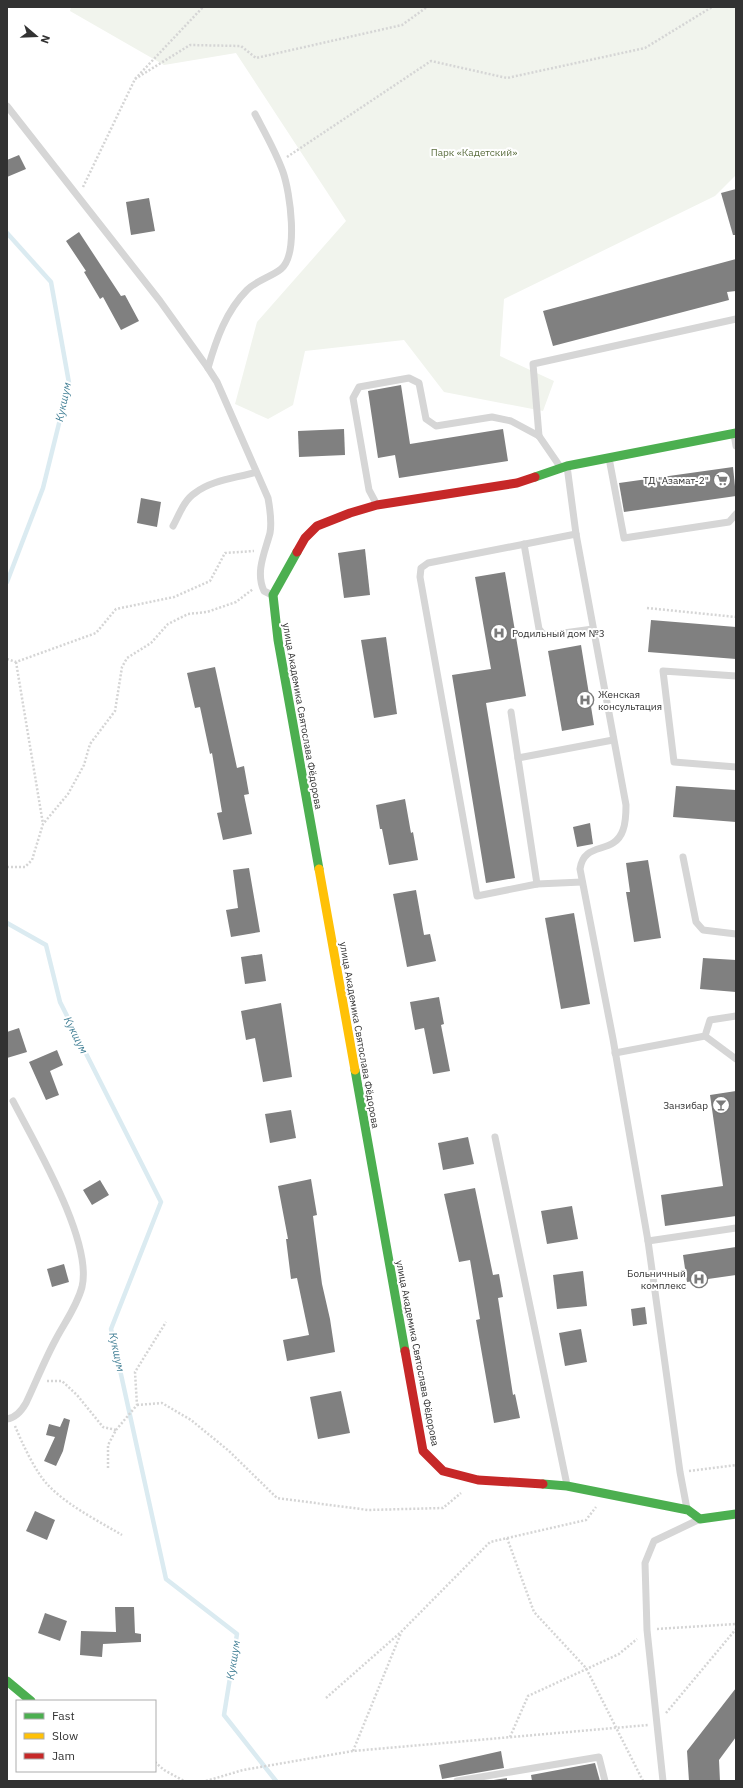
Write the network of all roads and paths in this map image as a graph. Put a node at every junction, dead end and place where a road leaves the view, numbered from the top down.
1 (203, 7) edge
2 (427, 7) edge
3 (712, 7) edge
4 (135, 79) junction
5 (7, 106) edge
6 (255, 114) dead end
7 (279, 162) junction
8 (78, 197) junction
9 (736, 319) edge
10 (208, 368) junction
11 (735, 434) edge
12 (539, 436) junction
13 (736, 446) edge
14 (608, 458) junction
15 (564, 467) junction
16 (256, 472) junction
17 (377, 505) junction
18 (736, 514) edge
19 (174, 526) dead end
20 (576, 534) junction
21 (524, 544) junction
22 (264, 550) junction
23 (260, 583) junction
24 (273, 595) junction
25 (647, 608) dead end
26 (736, 617) edge
27 (593, 629) junction
28 (7, 659) edge
29 (16, 662) junction
30 (736, 676) edge
31 (511, 712) dead end
32 (613, 740) junction
33 (518, 758) junction
34 (736, 767) edge
35 (42, 824) junction
36 (683, 857) dead end
37 (7, 866) edge
38 (582, 882) junction
39 (537, 884) junction
40 (736, 934) edge
41 (736, 1016) edge
42 (705, 1036) junction
43 (615, 1053) junction
44 (736, 1059) edge
45 (13, 1101) dead end
46 (495, 1137) dead end
47 (736, 1228) edge
48 (648, 1241) junction
49 (166, 1322) dead end
50 (32, 1391) junction
51 (137, 1405) junction
52 (9, 1419) edge
53 (116, 1430) junction
54 (736, 1465) edge
55 (108, 1470) dead end
56 (680, 1472) junction
57 (478, 1480) junction
58 (567, 1486) junction
59 (606, 1494) junction
60 (688, 1510) junction
61 (736, 1514) edge
62 (700, 1519) junction
63 (122, 1535) dead end
64 (507, 1538) junction
65 (736, 1624) edge
66 (647, 1630) junction
67 (736, 1630) edge
68 (401, 1632) junction
69 (586, 1668) junction
70 (7, 1681) edge
71 (326, 1698) dead end
72 (31, 1700) edge
73 (657, 1724) junction
74 (616, 1727) junction
75 (510, 1738) junction
76 (353, 1751) junction
77 (156, 1763) edge
78 (217, 1780) edge
79 (184, 1781) edge
80 (206, 1781) edge
81 (456, 1781) edge
82 (605, 1781) edge
83 (643, 1781) edge
84 (663, 1781) edge

1 - 4 path
2 - 4 path
3 - 7 path
4 - 8 path
5 - 8 lane
6 - 7 lane
7 - 10 lane
8 - 10 lane
9 - 12 lane
10 - 16 lane
11 - 13 lane
11 - 14 street
12 - 15 lane
12 - 17 lane
14 - 15 street
14 - 18 lane
15 - 17 street
15 - 20 lane
16 - 19 lane
16 - 22 lane
17 - 24 street
20 - 21 lane
20 - 27 lane
21 - 27 lane
21 - 39 lane
22 - 23 lane
22 - 29 path
23 - 24 lane
23 - 35 path
24 - 57 street, улица Академика Святослава Фёдорова
25 - 26 path
27 - 32 lane
28 - 29 path
29 - 35 path
30 - 34 lane
31 - 33 lane
32 - 33 lane
32 - 38 lane
33 - 39 lane
35 - 37 path
36 - 40 lane
38 - 39 lane
38 - 43 lane
41 - 42 lane
42 - 43 lane
42 - 44 lane
43 - 48 lane
45 - 50 lane
46 - 58 lane
47 - 48 lane
48 - 56 lane
49 - 51 path
50 - 52 lane
50 - 53 path
51 - 53 path
51 - 57 path
52 - 63 path
53 - 55 path
54 - 56 path
56 - 60 lane
57 - 58 street
58 - 59 street
59 - 60 street
59 - 64 path
60 - 62 street
61 - 62 street
62 - 66 lane
64 - 68 path
64 - 69 path
65 - 66 path
66 - 69 path
66 - 73 lane
67 - 73 path
68 - 71 path
68 - 76 path
69 - 74 path
69 - 75 path
70 - 72 street
73 - 74 path
73 - 84 lane
74 - 75 path
74 - 83 path
75 - 76 path
76 - 78 path
77 - 79 path
78 - 80 path
81 - 82 lane

